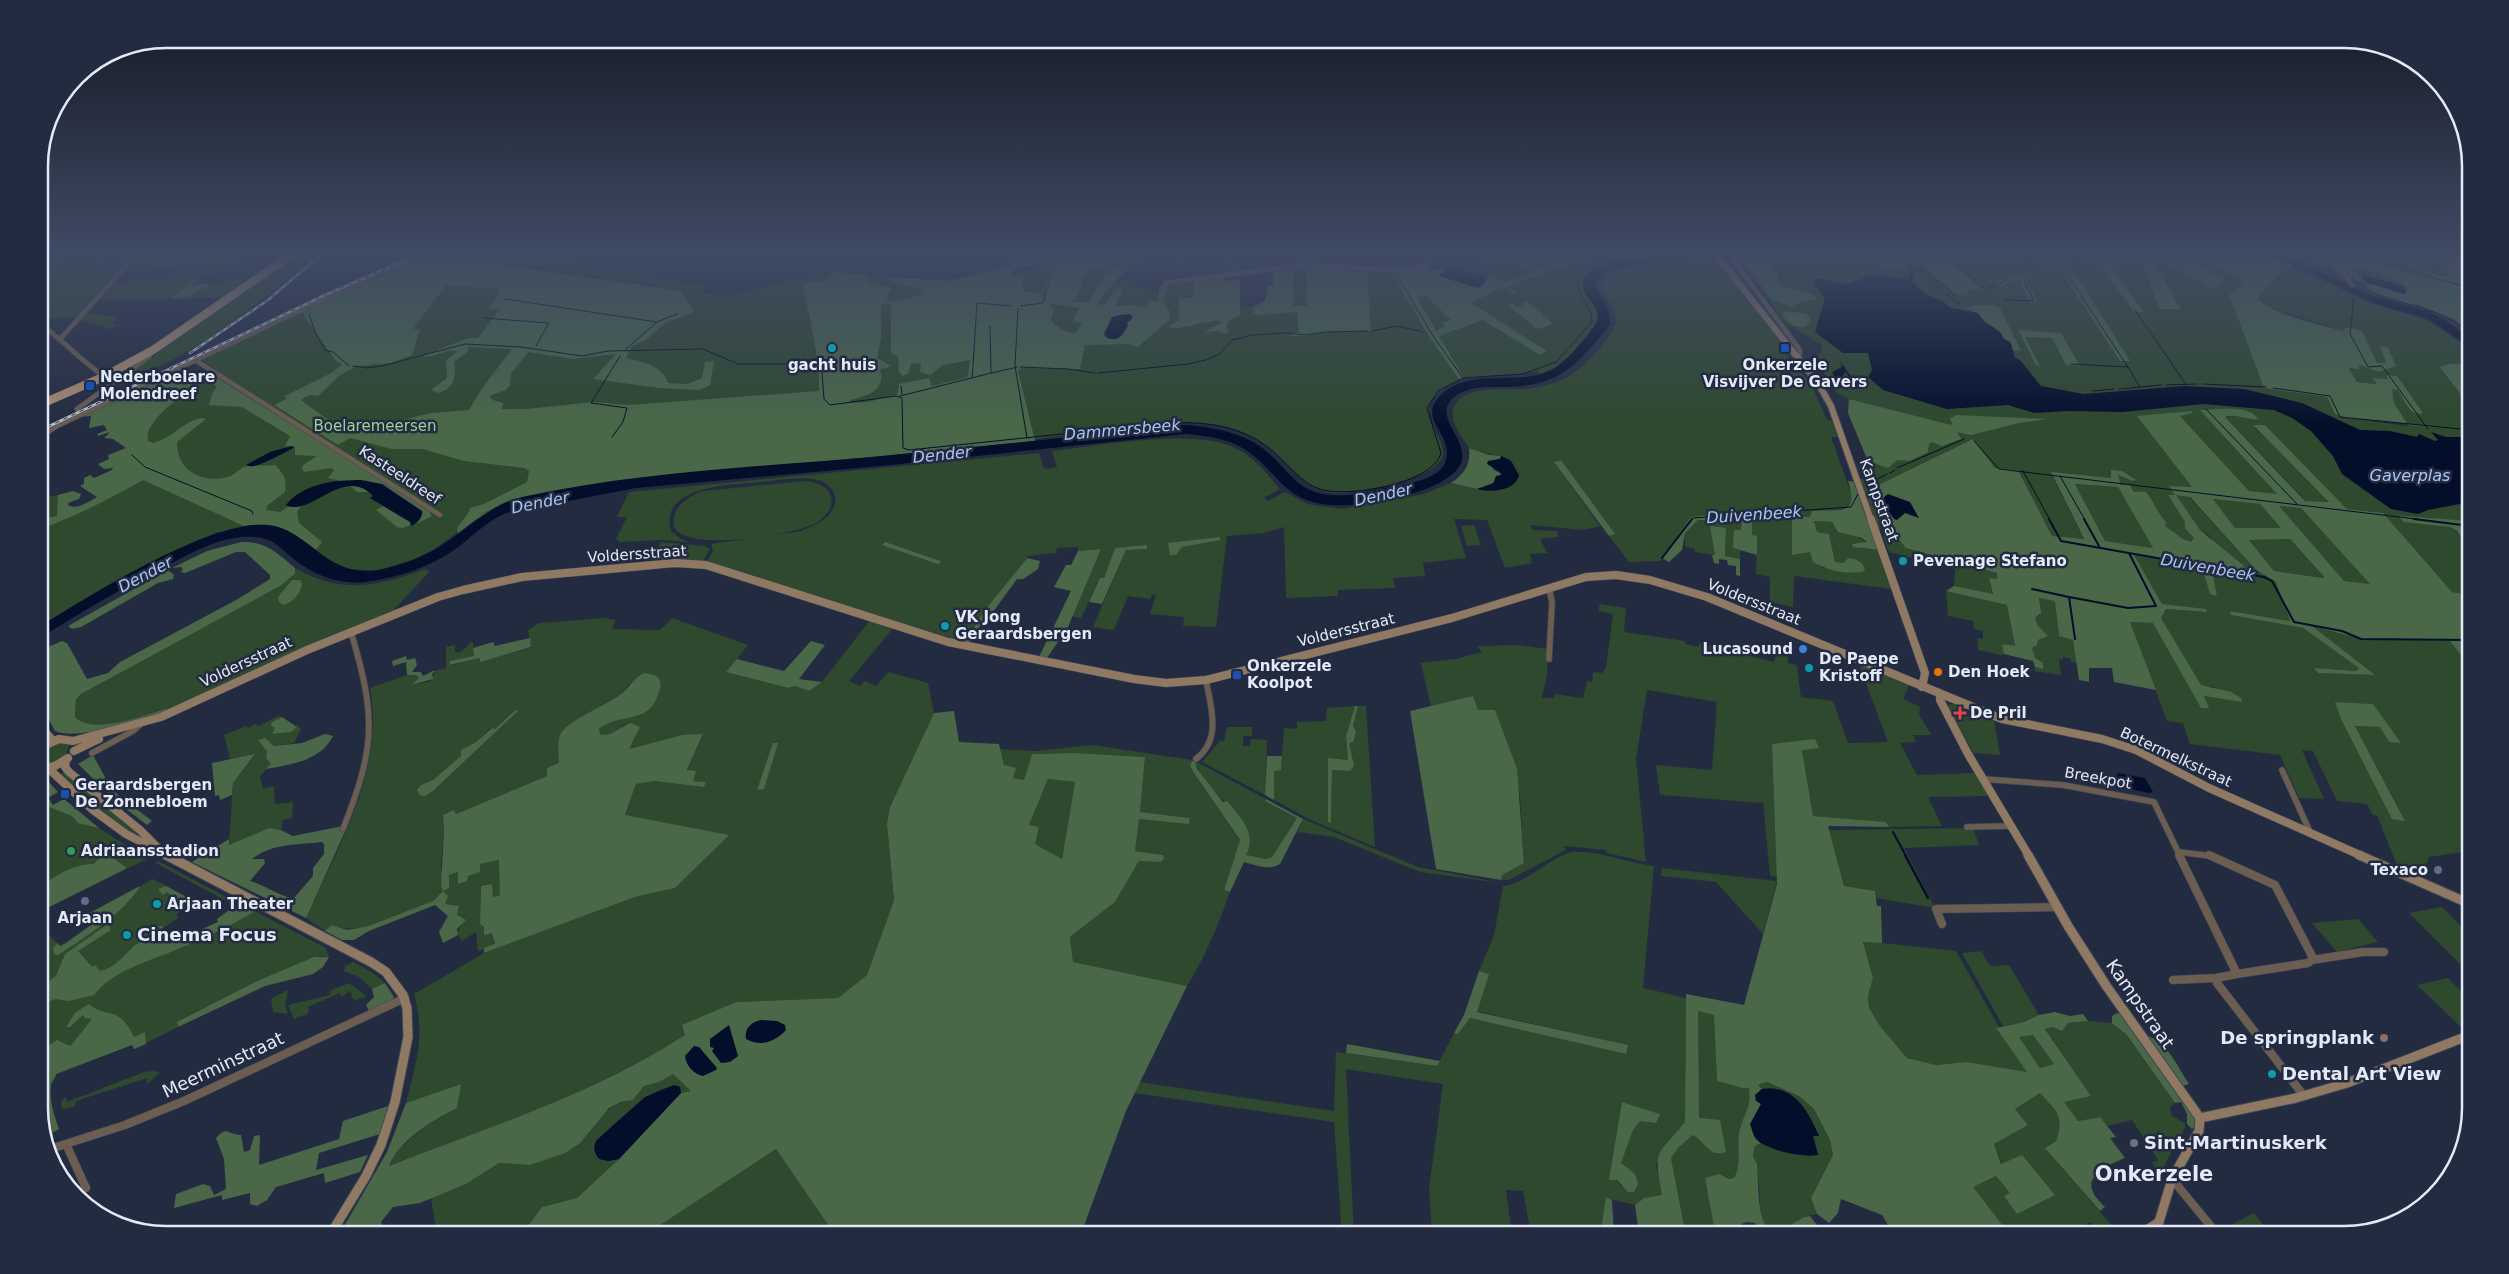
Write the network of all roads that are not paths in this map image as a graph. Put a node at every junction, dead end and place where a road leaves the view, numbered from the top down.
1 (87, 310) edge
2 (211, 310) edge
3 (300, 310) edge
4 (1761, 310) edge
5 (1771, 310) edge
6 (48, 330) edge
7 (61, 338) junction
8 (154, 350) junction
9 (1799, 358) junction
10 (195, 360) junction
11 (103, 377) junction
12 (113, 382) junction
13 (48, 401) edge
14 (77, 408) dead end
15 (48, 432) edge
16 (440, 515) dead end
17 (1549, 588) junction
18 (351, 632) junction
19 (1549, 660) dead end
20 (1206, 680) junction
21 (1922, 687) junction
22 (1940, 695) junction
23 (142, 724) junction
24 (131, 727) junction
25 (48, 735) edge
26 (53, 740) junction
27 (73, 741) junction
28 (48, 743) edge
29 (74, 751) junction
30 (92, 753) dead end
31 (1196, 759) dead end
32 (66, 760) junction
33 (48, 767) edge
34 (2282, 770) dead end
35 (48, 772) edge
36 (1982, 779) junction
37 (2010, 826) junction
38 (1967, 827) dead end
39 (343, 829) dead end
40 (140, 830) junction
41 (2310, 832) junction
42 (130, 836) junction
43 (2179, 852) junction
44 (163, 854) junction
45 (2462, 900) edge
46 (2057, 907) junction
47 (1942, 924) dead end
48 (2384, 952) dead end
49 (2312, 960) junction
50 (2238, 974) junction
51 (2216, 978) junction
52 (2173, 980) dead end
53 (405, 998) junction
54 (2462, 1038) edge
55 (2304, 1096) junction
56 (2200, 1118) junction
57 (66, 1144) junction
58 (55, 1148) edge
59 (2172, 1180) junction
60 (86, 1188) dead end
61 (335, 1226) edge
62 (2153, 1226) edge
63 (2210, 1226) edge

1 - 7 street
2 - 8 main road
3 - 10 street
4 - 9 street, Kampstraat
5 - 9 street, Kampstraat
6 - 7 street
7 - 11 street
8 - 11 main road
8 - 12 street
9 - 21 street, Kampstraat
10 - 15 street
10 - 16 street, Kasteeldreef
11 - 12 street
11 - 13 main road
12 - 14 street
17 - 19 street
17 - 20 street, Voldersstraat
17 - 21 street, Voldersstraat
18 - 20 street, Voldersstraat
18 - 23 street, Voldersstraat
18 - 39 street
20 - 31 street
21 - 22 street, Voldersstraat
22 - 36 street, Kampstraat
22 - 41 street, Botermelkstraat
23 - 24 street, Voldersstraat
23 - 30 street, Voldersstraat
24 - 27 street, Voldersstraat
24 - 29 street, Voldersstraat
25 - 26 street
26 - 27 street, Voldersstraat
26 - 28 street
27 - 29 street
29 - 32 street
32 - 33 street
32 - 40 street
34 - 41 street
35 - 42 street
36 - 37 street, Kampstraat
36 - 43 street, Breekpot
37 - 38 street
37 - 46 street, Kampstraat
40 - 42 street
40 - 44 street
41 - 45 street, Botermelkstraat
42 - 44 street
43 - 49 street
43 - 50 street, Breekpot
44 - 53 street
46 - 47 street
46 - 56 street, Kampstraat
48 - 49 street
49 - 50 street
50 - 51 street
51 - 52 street
51 - 55 street
53 - 57 street, Meerminstraat
53 - 61 street
54 - 55 street
55 - 56 street
56 - 59 street
57 - 58 street, Meerminstraat
57 - 60 street
59 - 62 street
59 - 63 street

